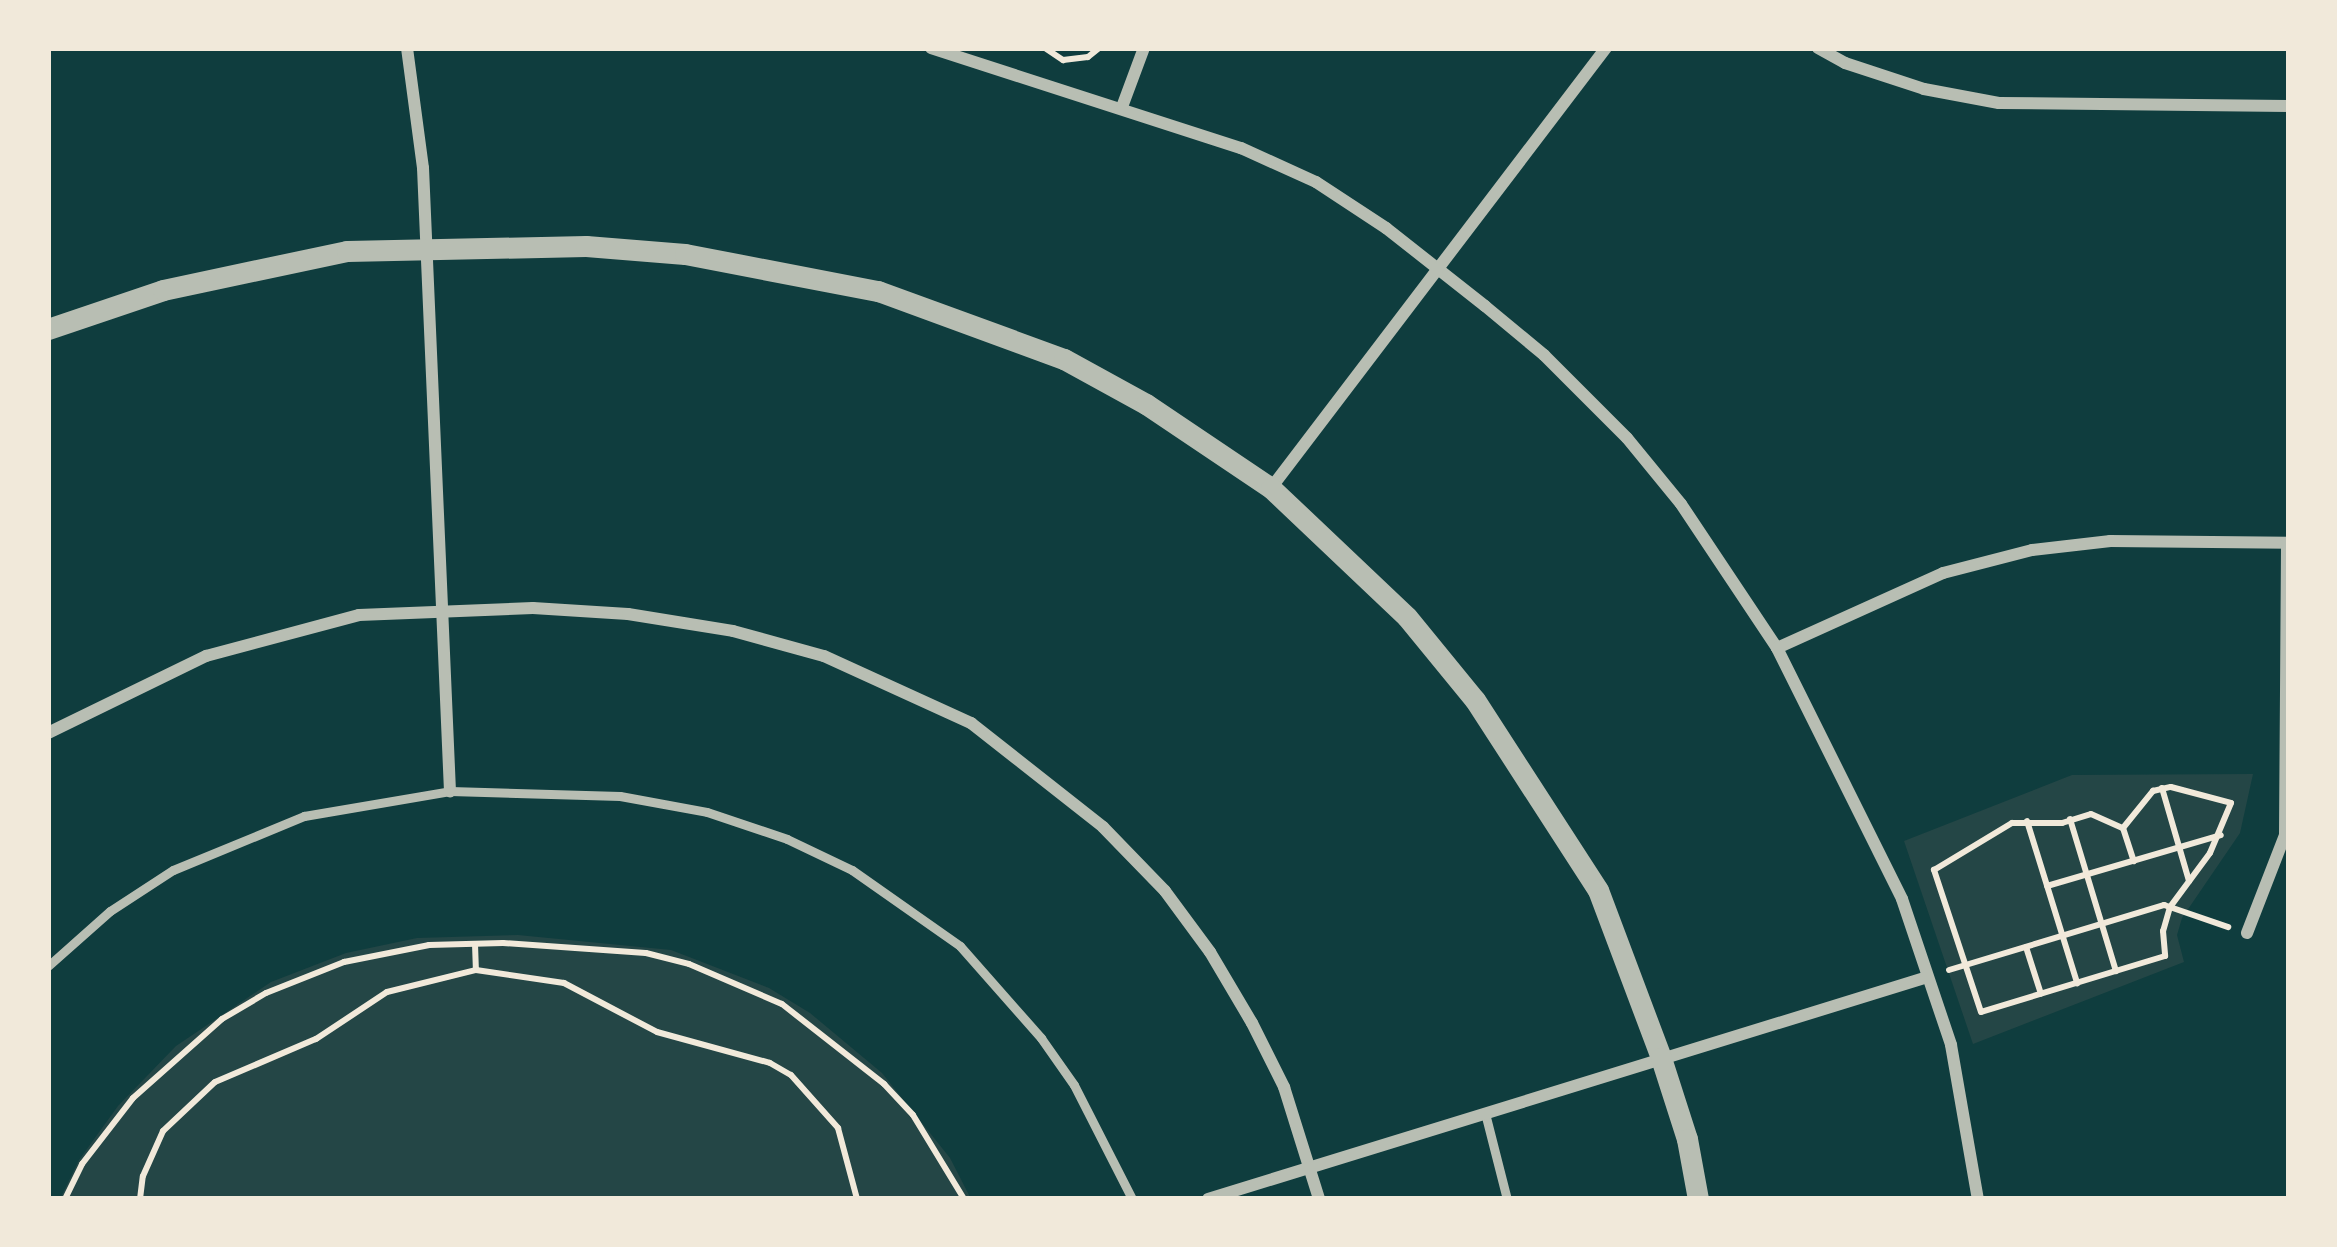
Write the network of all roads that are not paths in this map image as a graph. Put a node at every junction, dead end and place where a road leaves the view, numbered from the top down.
1 (407, 48) edge
2 (931, 48) edge
3 (1144, 48) edge
4 (1606, 48) edge
5 (1818, 48) edge
6 (2289, 106) edge
7 (1122, 107) junction
8 (426, 245) junction
9 (1437, 269) junction
10 (48, 329) edge
11 (1270, 488) junction
12 (2288, 543) edge
13 (443, 608) junction
14 (1777, 647) junction
15 (48, 733) edge
16 (450, 791) junction
17 (2247, 933) road end
18 (48, 966) edge
19 (1928, 977) junction
20 (1661, 1058) junction
21 (1485, 1113) junction
22 (1312, 1167) junction
23 (1132, 1199) edge
24 (1208, 1199) edge
25 (1319, 1199) edge
26 (1507, 1199) edge
27 (1698, 1199) edge
28 (1978, 1199) edge

1 - 8 street
2 - 7 street
3 - 7 street
4 - 9 street
5 - 6 street
7 - 9 street
8 - 10 street
8 - 11 street
8 - 13 street
9 - 11 street
9 - 14 street
11 - 20 street
12 - 14 street
12 - 17 street
13 - 15 street
13 - 16 street
13 - 22 street
14 - 19 street
16 - 18 lane
16 - 23 lane
19 - 20 street
19 - 28 street
20 - 21 street
20 - 27 street
21 - 22 street
21 - 26 lane
22 - 24 street
22 - 25 street

